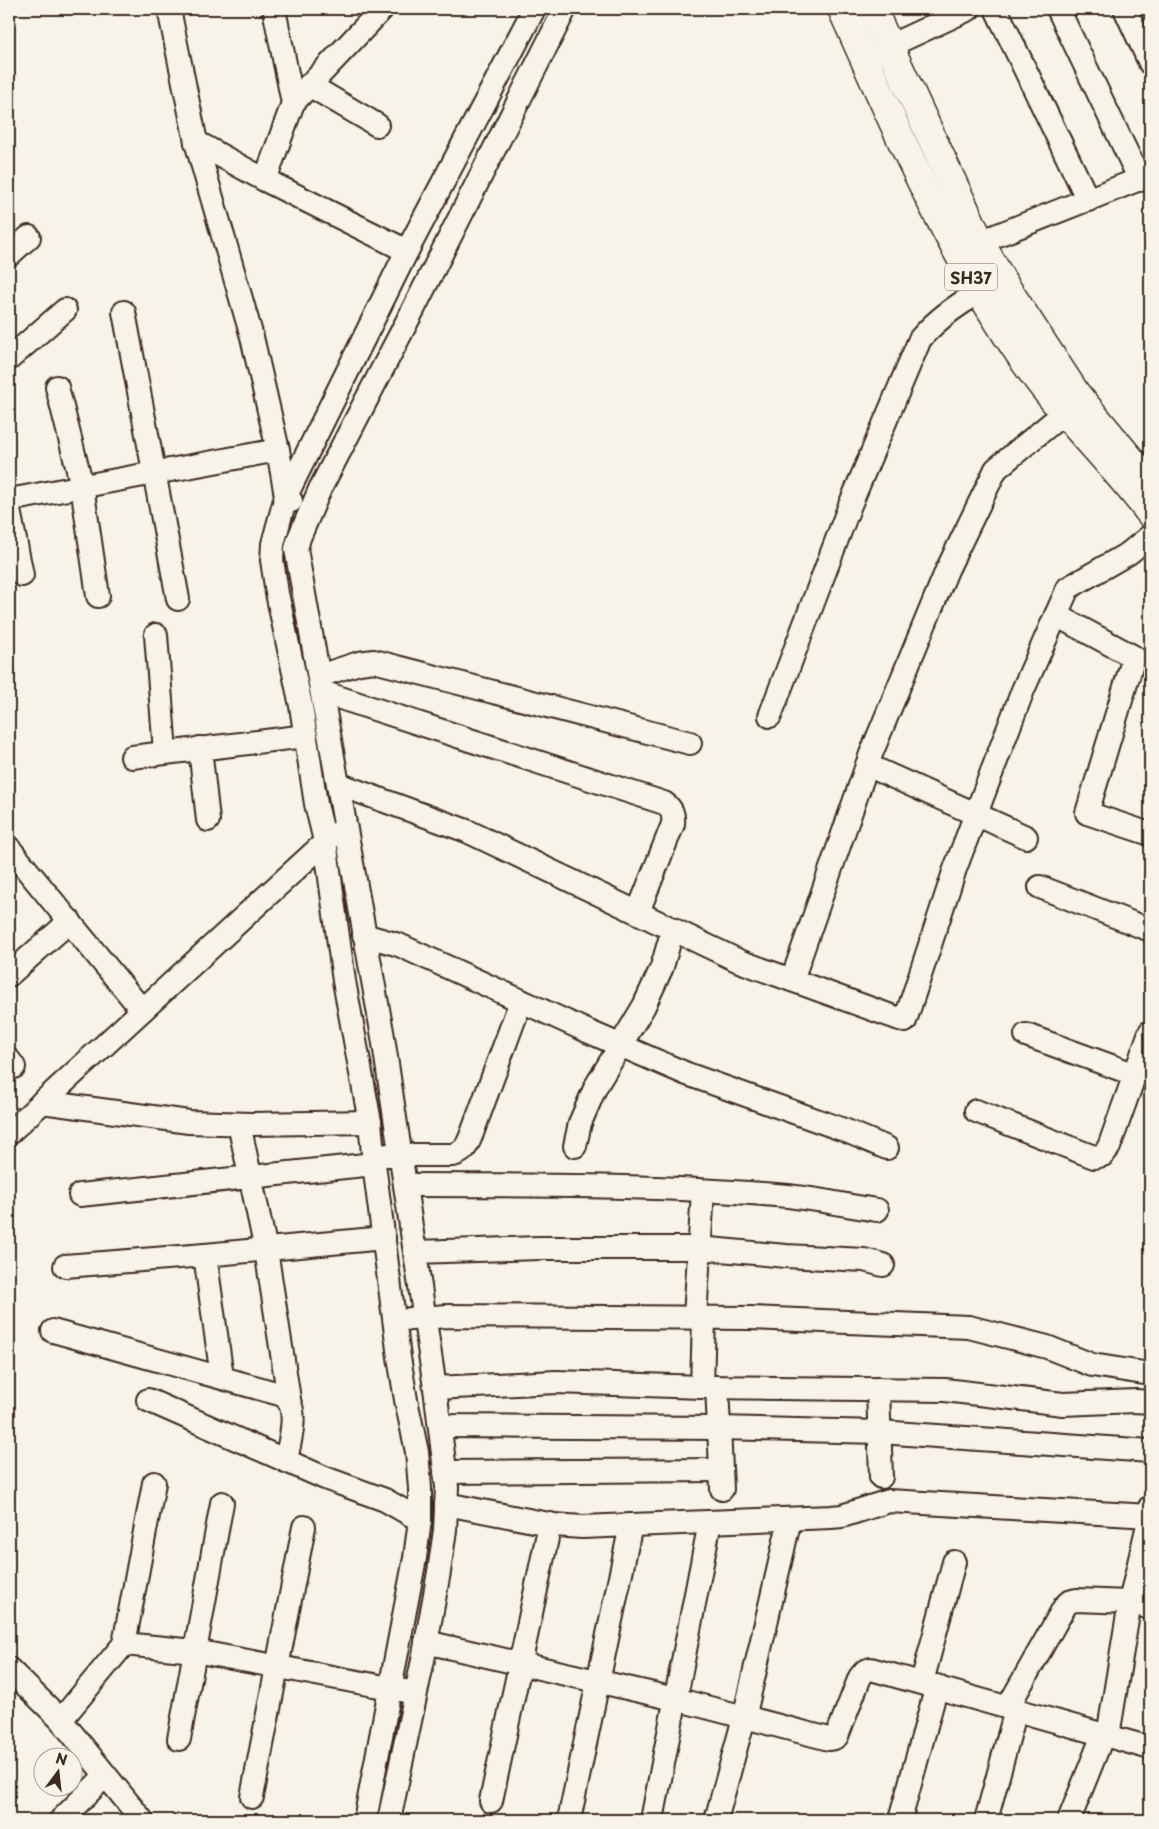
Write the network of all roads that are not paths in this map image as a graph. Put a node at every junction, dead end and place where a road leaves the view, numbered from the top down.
1 (169, 9) edge
2 (382, 9) edge
3 (534, 9) edge
4 (565, 9) edge
5 (842, 9) edge
6 (872, 9) edge
7 (969, 9) edge
8 (996, 9) edge
9 (1058, 9) edge
10 (1125, 9) edge
11 (275, 11) edge
12 (888, 47) junction
13 (864, 57) junction
14 (1150, 63) edge
15 (309, 85) junction
16 (293, 103) junction
17 (377, 125) dead end
18 (196, 142) junction
19 (1145, 177) edge
20 (266, 180) junction
21 (1088, 200) junction
22 (29, 236) dead end
23 (980, 242) junction
24 (408, 251) junction
25 (9, 255) edge
26 (991, 286) junction
27 (65, 310) dead end
28 (124, 312) dead end
29 (9, 358) edge
30 (57, 386) dead end
31 (1072, 406) junction
32 (278, 450) junction
33 (154, 472) junction
34 (1150, 483) edge
35 (82, 486) junction
36 (286, 496) junction
37 (9, 500) edge
38 (9, 510) edge
39 (1150, 514) edge
40 (307, 518) junction
41 (1150, 536) edge
42 (22, 576) dead end
43 (98, 596) dead end
44 (178, 599) dead end
45 (1056, 615) junction
46 (156, 635) dead end
47 (320, 684) junction
48 (770, 716) dead end
49 (306, 736) junction
50 (690, 743) dead end
51 (200, 748) junction
52 (165, 752) junction
53 (132, 756) dead end
54 (867, 766) junction
55 (338, 784) junction
56 (976, 814) junction
57 (208, 820) dead end
58 (345, 824) junction
59 (1150, 834) edge
60 (1026, 837) dead end
61 (325, 841) junction
62 (13, 863) edge
63 (1040, 887) dead end
64 (638, 912) junction
65 (70, 921) junction
66 (673, 929) junction
67 (1150, 930) edge
68 (364, 935) junction
69 (9, 975) edge
70 (792, 980) junction
71 (521, 1001) junction
72 (142, 1010) junction
73 (1150, 1032) edge
74 (1026, 1035) dead end
75 (622, 1046) junction
76 (1136, 1075) junction
77 (42, 1102) junction
78 (976, 1111) dead end
79 (370, 1122) junction
80 (239, 1124) junction
81 (9, 1133) edge
82 (575, 1146) dead end
83 (887, 1148) dead end
84 (401, 1156) junction
85 (374, 1159) junction
86 (249, 1177) junction
87 (405, 1185) junction
88 (703, 1191) junction
89 (80, 1195) dead end
90 (877, 1210) dead end
91 (384, 1238) junction
92 (699, 1248) junction
93 (266, 1250) junction
94 (415, 1252) junction
95 (205, 1255) junction
96 (883, 1265) dead end
97 (65, 1266) dead end
98 (700, 1317) junction
99 (425, 1318) junction
100 (394, 1320) junction
101 (53, 1331) dead end
102 (1150, 1374) edge
103 (222, 1377) junction
104 (709, 1387) junction
105 (435, 1388) junction
106 (878, 1389) junction
107 (148, 1400) dead end
108 (289, 1400) junction
109 (1150, 1402) edge
110 (440, 1426) junction
111 (719, 1428) junction
112 (880, 1432) junction
113 (1150, 1451) edge
114 (286, 1461) junction
115 (446, 1472) junction
116 (880, 1477) dead end
117 (154, 1483) dead end
118 (222, 1503) dead end
119 (446, 1504) junction
120 (1150, 1506) edge
121 (1150, 1516) edge
122 (790, 1519) junction
123 (420, 1520) junction
124 (710, 1522) junction
125 (550, 1524) junction
126 (631, 1525) junction
127 (304, 1527) dead end
128 (954, 1562) dead end
129 (1140, 1605) edge
130 (426, 1642) junction
131 (124, 1644) junction
132 (195, 1651) junction
133 (519, 1663) junction
134 (277, 1667) junction
135 (9, 1668) edge
136 (599, 1681) junction
137 (929, 1684) junction
138 (391, 1688) junction
139 (416, 1693) junction
140 (675, 1699) junction
141 (1012, 1708) junction
142 (744, 1718) junction
143 (61, 1720) junction
144 (1105, 1735) junction
145 (179, 1739) dead end
146 (1150, 1748) edge
147 (106, 1776) junction
148 (252, 1797) dead end
149 (491, 1801) dead end
150 (61, 1820) edge
151 (142, 1820) edge
152 (365, 1820) edge
153 (389, 1820) edge
154 (569, 1820) edge
155 (652, 1820) edge
156 (716, 1820) edge
157 (900, 1820) edge
158 (986, 1820) edge
159 (1069, 1820) edge

1 - 18 street
2 - 15 street
3 - 24 street
4 - 40 street
5 - 13 main road, SH37
6 - 12 main road, SH37
7 - 12 street
8 - 21 street
9 - 19 street
10 - 14 street
11 - 16 street
12 - 13 street
12 - 23 main road, SH37
13 - 26 main road, SH37
15 - 16 street
15 - 17 street
16 - 20 street
18 - 20 street
18 - 32 street
19 - 21 street
20 - 24 street
21 - 23 street
22 - 25 street
23 - 26 main road, SH37
24 - 36 street
26 - 31 main road, SH37
26 - 48 street
27 - 29 street
28 - 33 street
30 - 35 street
31 - 34 main road, SH37
31 - 39 main road, SH37
31 - 54 street
32 - 33 street
32 - 36 street
33 - 35 street
33 - 44 street
35 - 37 street
35 - 43 street
36 - 40 street
36 - 49 street
38 - 42 street
40 - 47 street
41 - 45 street
45 - 56 street
45 - 59 street
46 - 52 street
47 - 50 street
47 - 55 street
47 - 64 street
49 - 51 street
49 - 61 street
51 - 52 street
51 - 57 street
52 - 53 street
54 - 56 street
54 - 70 street
55 - 58 street
55 - 64 street
56 - 60 street
56 - 70 street
58 - 61 street
58 - 68 street
61 - 72 street
61 - 79 street
62 - 65 street
63 - 67 street
64 - 66 street
65 - 69 street
65 - 72 street
66 - 70 street
66 - 75 street
68 - 71 street
68 - 84 street
71 - 75 street
71 - 84 street
72 - 77 street
73 - 76 street
74 - 76 street
75 - 82 street
75 - 83 street
76 - 78 street
77 - 80 street
77 - 81 street
79 - 80 street
79 - 85 street
80 - 86 street
84 - 85 street
84 - 87 street
85 - 86 street
85 - 91 street
86 - 89 street
86 - 93 street
87 - 88 street
87 - 94 street
88 - 90 street
88 - 92 street
91 - 93 street
91 - 100 street
92 - 94 street
92 - 96 street
92 - 98 street
93 - 95 street
93 - 108 street
94 - 99 street
95 - 97 street
95 - 103 street
98 - 99 street
98 - 102 street
98 - 104 street
99 - 100 street
99 - 105 street
100 - 123 street
101 - 103 street
103 - 108 street
104 - 105 street
104 - 106 street
104 - 111 street
105 - 110 street
106 - 109 street
106 - 112 street
107 - 114 street
108 - 114 street
110 - 111 street
110 - 115 street
111 - 112 street
111 - 115 street
112 - 113 street
112 - 116 street
114 - 123 street
115 - 119 street
117 - 131 street
118 - 132 street
119 - 125 street
119 - 130 street
120 - 121 street
121 - 122 street
121 - 129 street
122 - 124 street
122 - 142 street
123 - 138 street
124 - 126 street
124 - 140 street
125 - 126 street
125 - 133 street
126 - 136 street
127 - 134 street
128 - 137 street
129 - 141 street
129 - 144 street
130 - 133 street
130 - 139 street
131 - 132 street
131 - 143 street
132 - 134 street
132 - 145 street
133 - 136 street
133 - 149 street
134 - 138 street
134 - 148 street
135 - 143 street
136 - 140 street
136 - 154 street
137 - 141 street
137 - 142 street
137 - 157 street
138 - 139 street
138 - 152 street
139 - 153 street
140 - 142 street
140 - 155 street
141 - 144 street
141 - 158 street
142 - 156 street
143 - 147 street
144 - 146 street
144 - 159 street
147 - 150 street
147 - 151 street

